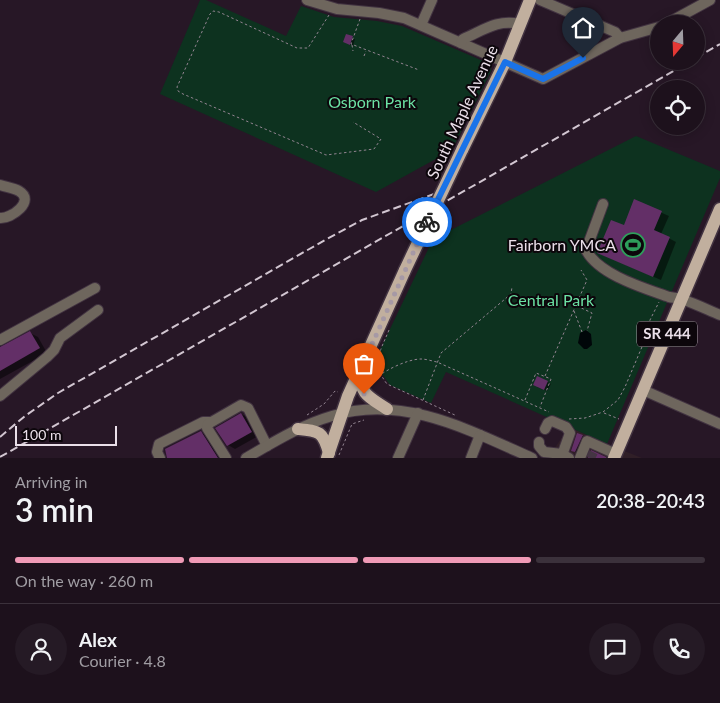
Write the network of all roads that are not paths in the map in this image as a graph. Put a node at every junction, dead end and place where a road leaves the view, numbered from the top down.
1 (307, 0) edge
2 (432, 0) edge
3 (530, 0) edge
4 (540, 0) edge
5 (710, 0) edge
6 (337, 6) edge
7 (682, 15) edge
8 (520, 24) junction
9 (421, 25) junction
10 (650, 30) edge
11 (620, 38) junction
12 (461, 43) junction
13 (505, 62) junction
14 (0, 185) edge
15 (603, 204) dead end
16 (720, 209) edge
17 (0, 218) edge
18 (95, 288) dead end
19 (682, 298) junction
20 (98, 310) dead end
21 (720, 315) edge
22 (0, 340) edge
23 (360, 371) junction
24 (642, 390) junction
25 (0, 396) edge
26 (387, 409) junction
27 (343, 413) junction
28 (418, 413) junction
29 (210, 422) junction
30 (720, 424) edge
31 (298, 429) junction
32 (545, 429) dead end
33 (480, 435) junction
34 (539, 442) dead end
35 (267, 446) junction
36 (604, 453) edge
37 (332, 455) edge
38 (251, 456) edge
39 (564, 457) edge
40 (160, 458) edge
41 (226, 458) edge
42 (398, 458) edge
43 (471, 458) edge
44 (532, 458) edge
45 (580, 458) edge

1 - 6 street
2 - 9 street
3 - 8 main road, South Maple Avenue
4 - 11 street
5 - 7 street
6 - 9 street
8 - 12 street
8 - 13 main road, South Maple Avenue
9 - 12 street
10 - 11 street
11 - 13 street
12 - 13 street
13 - 23 main road, South Maple Avenue, bridge
14 - 17 street
15 - 19 street
16 - 19 main road, SR 444
18 - 22 street
19 - 21 street
19 - 24 main road, SR 444
20 - 25 street
23 - 26 main road
23 - 27 main road, South Maple Avenue
24 - 30 street
24 - 36 main road, SR 444
26 - 27 street
26 - 28 street
27 - 31 street
27 - 37 main road, South Maple Avenue
28 - 33 street
28 - 42 street
29 - 35 street
29 - 40 street
29 - 41 street
31 - 35 street
31 - 37 main road
32 - 39 street
33 - 43 street
33 - 44 street
34 - 39 street
35 - 38 street
36 - 45 street

